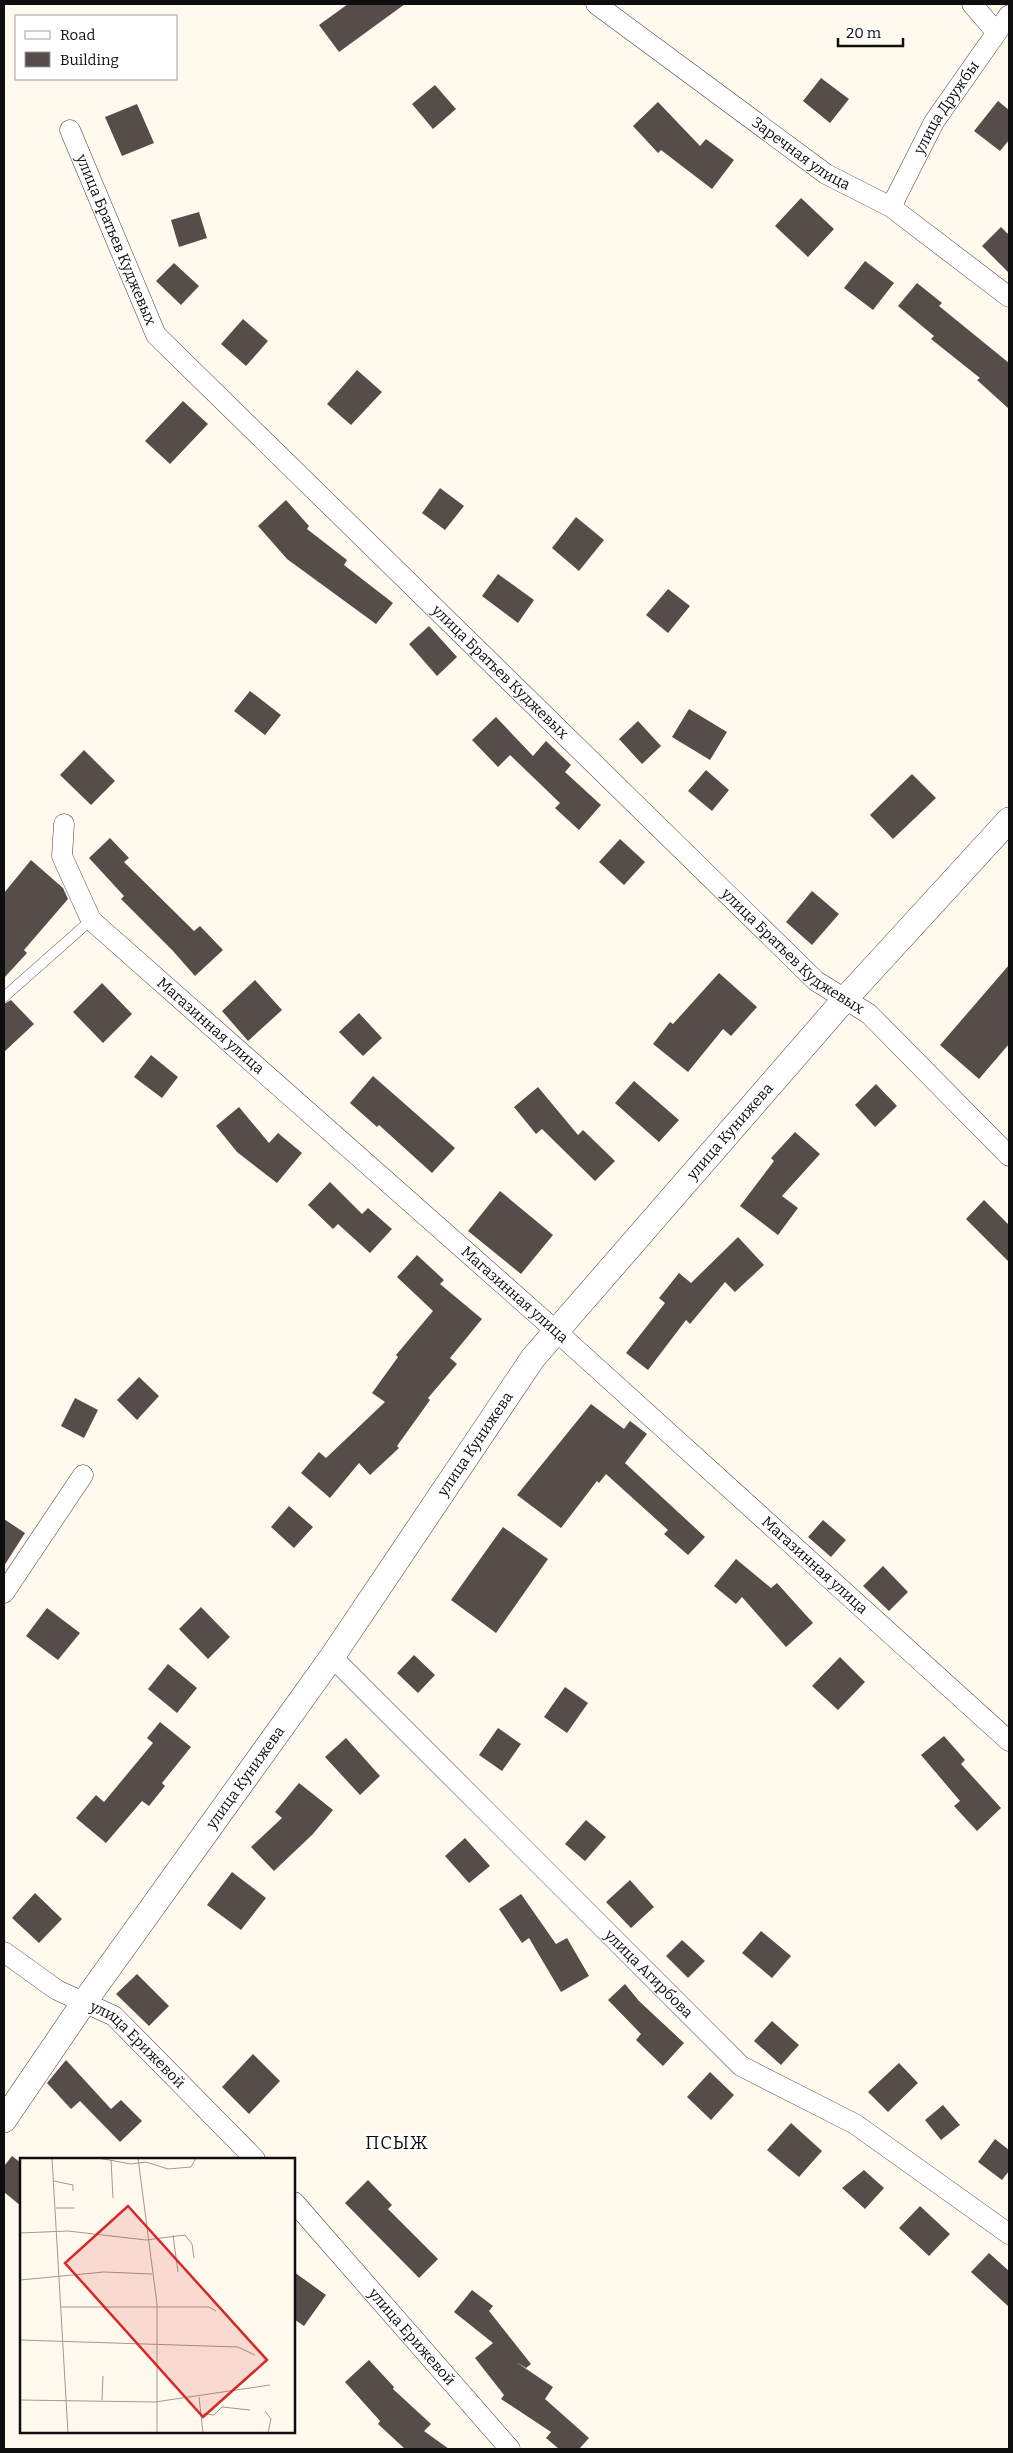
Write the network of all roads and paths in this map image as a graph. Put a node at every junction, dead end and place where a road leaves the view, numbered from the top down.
1 (596, 4) edge
2 (972, 4) edge
3 (1009, 15) edge
4 (996, 32) junction
5 (70, 130) dead end
6 (891, 206) junction
7 (1009, 297) edge
8 (1009, 820) edge
9 (64, 824) dead end
10 (91, 920) junction
11 (4, 998) edge
12 (844, 999) junction
13 (1009, 1156) edge
14 (556, 1331) junction
15 (83, 1475) dead end
16 (4, 1593) edge
17 (332, 1658) junction
18 (1009, 1740) edge
19 (4, 1952) edge
20 (86, 2001) junction
21 (4, 2120) edge
22 (254, 2158) edge
23 (295, 2203) edge
24 (1009, 2234) edge
25 (510, 2449) edge

1 - 6 street, Заречная улица
2 - 4 street
3 - 4 street, улица Дружбы
4 - 6 street, улица Дружбы
5 - 12 street, улица Братьев Куджевых
6 - 7 street, Заречная улица
8 - 12 street, улица Кунижева
9 - 10 street, Магазинная улица
10 - 11 lane
10 - 14 street, Магазинная улица
12 - 13 street, улица Братьев Куджевых
12 - 14 street, улица Кунижева
14 - 17 street, улица Кунижева
14 - 18 street, Магазинная улица
15 - 16 street
17 - 20 street, улица Кунижева
17 - 24 street, улица Агирбова
19 - 20 street, улица Ерижевой
20 - 21 street, улица Кунижева
20 - 22 street, улица Ерижевой
23 - 25 street, улица Ерижевой

